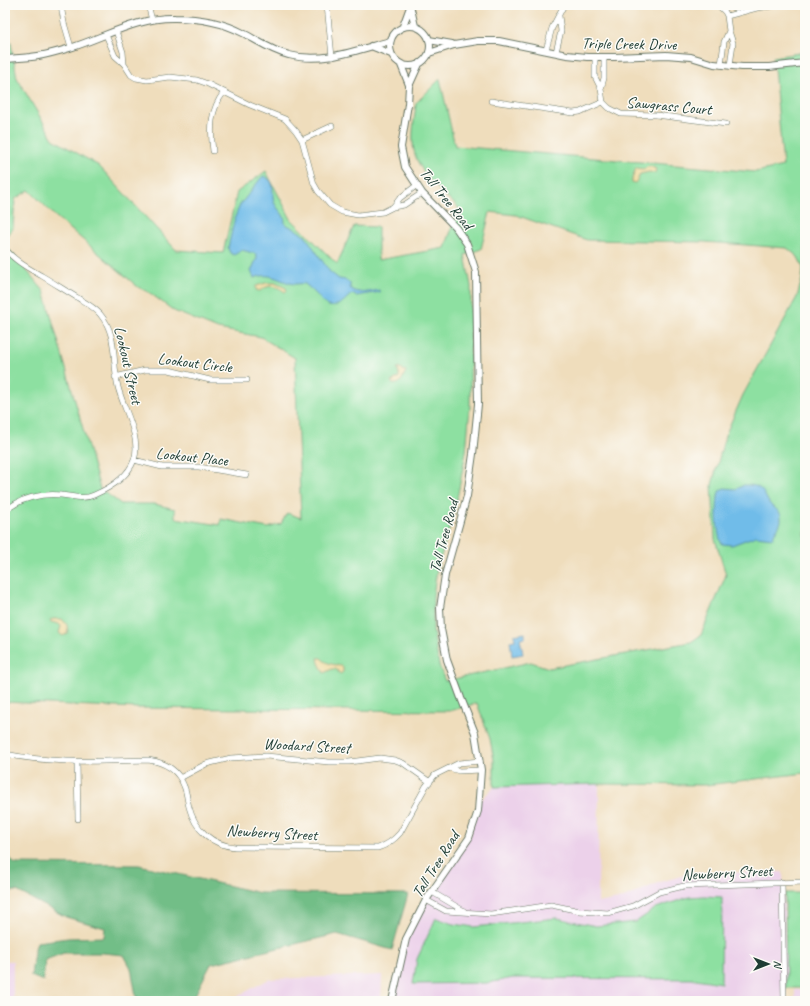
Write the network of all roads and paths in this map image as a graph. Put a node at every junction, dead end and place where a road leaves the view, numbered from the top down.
1 (61, 5) edge
2 (148, 5) edge
3 (327, 5) edge
4 (564, 5) edge
5 (718, 5) edge
6 (779, 5) edge
7 (410, 6) edge
8 (559, 16) junction
9 (727, 16) junction
10 (152, 20) junction
11 (403, 26) junction
12 (416, 26) junction
13 (116, 31) junction
14 (729, 31) junction
15 (106, 35) junction
16 (429, 40) junction
17 (390, 41) junction
18 (454, 45) junction
19 (371, 46) junction
20 (72, 47) junction
21 (546, 50) junction
22 (556, 52) junction
23 (429, 53) junction
24 (391, 54) junction
25 (332, 57) junction
26 (595, 57) junction
27 (604, 57) junction
28 (5, 59) edge
29 (805, 63) edge
30 (124, 64) junction
31 (419, 64) junction
32 (401, 65) junction
33 (720, 65) junction
34 (730, 66) junction
35 (410, 86) junction
36 (601, 89) junction
37 (224, 92) junction
38 (491, 101) dead end
39 (603, 102) junction
40 (726, 124) dead end
41 (332, 126) dead end
42 (302, 140) junction
43 (213, 151) dead end
44 (417, 185) junction
45 (422, 193) junction
46 (393, 207) junction
47 (5, 249) edge
48 (115, 376) junction
49 (247, 380) dead end
50 (134, 460) junction
51 (246, 475) dead end
52 (5, 512) edge
53 (5, 754) edge
54 (480, 761) junction
55 (77, 762) junction
56 (449, 768) junction
57 (481, 770) junction
58 (180, 778) junction
59 (430, 782) junction
60 (78, 819) dead end
61 (782, 882) junction
62 (805, 882) edge
63 (432, 892) junction
64 (426, 900) junction
65 (465, 912) junction
66 (395, 991) junction
67 (392, 1001) edge
68 (396, 1001) edge
69 (784, 1001) edge

1 - 20 street
2 - 10 street
3 - 25 street
4 - 8 street
5 - 9 street
6 - 9 street
7 - 11 street
7 - 12 street
8 - 21 street
8 - 22 street
9 - 14 street
10 - 13 street
10 - 25 street
11 - 12 street
11 - 17 street
12 - 16 street
13 - 15 street
13 - 30 street
14 - 33 street
14 - 34 street
15 - 20 street
15 - 30 street
16 - 18 street, Triple Creek Drive
16 - 23 street
17 - 19 street
17 - 24 street
18 - 21 street, Triple Creek Drive
18 - 23 street, Triple Creek Drive
19 - 24 street
19 - 25 street
20 - 28 street
21 - 22 street, Triple Creek Drive
22 - 26 street, Triple Creek Drive
23 - 31 street
24 - 32 street
26 - 27 street, Triple Creek Drive
26 - 36 street, Sawgrass Court
27 - 33 street, Triple Creek Drive
27 - 36 street, Sawgrass Court
29 - 34 street, Triple Creek Drive
30 - 37 street
31 - 32 street
31 - 35 street, Tall Tree Road
32 - 35 street, Tall Tree Road
33 - 34 street, Triple Creek Drive
35 - 44 street, Tall Tree Road
36 - 39 street, Sawgrass Court
37 - 42 street
37 - 43 street
38 - 39 street
39 - 40 street, Sawgrass Court
41 - 42 street
42 - 46 street
44 - 45 street, Tall Tree Road
44 - 46 street
45 - 46 street
45 - 54 street, Tall Tree Road
47 - 48 street, Lookout Street
48 - 49 street, Lookout Circle
48 - 50 street, Lookout Street
50 - 51 street, Lookout Place
50 - 52 street
53 - 55 street, Newberry Street
54 - 56 street, Newberry Street
54 - 57 street, Tall Tree Road
55 - 58 street, Newberry Street
55 - 60 street
56 - 57 street
56 - 59 street, Newberry Street
57 - 63 street, Tall Tree Road
58 - 59 street, Woodard Street
58 - 59 street, Newberry Street
61 - 62 street, Newberry Street
61 - 65 street, Newberry Street
61 - 69 street
63 - 64 street, Tall Tree Road
63 - 65 street, Newberry Street
64 - 65 street, Newberry Street
64 - 66 street, Tall Tree Road
66 - 67 street, Tall Tree Road
66 - 68 street, Tall Tree Road

